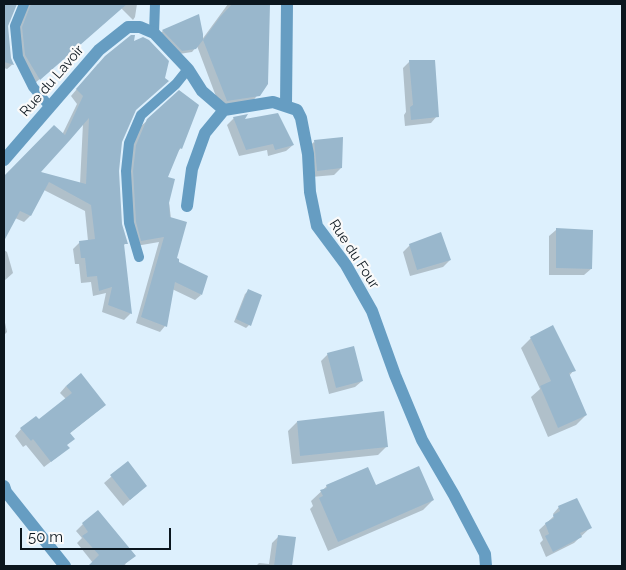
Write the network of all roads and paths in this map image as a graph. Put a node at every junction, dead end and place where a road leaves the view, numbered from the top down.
1 (24, 4) edge
2 (155, 4) edge
3 (287, 4) edge
4 (154, 33) junction
5 (188, 69) junction
6 (286, 105) junction
7 (50, 107) junction
8 (224, 110) junction
9 (4, 160) edge
10 (188, 206) dead end
11 (139, 257) dead end
12 (4, 486) edge
13 (65, 566) edge
14 (486, 566) edge

1 - 7 lane
2 - 4 lane
3 - 6 street
4 - 5 street
4 - 7 street, Rue du Lavoir
5 - 8 street
5 - 11 lane
6 - 8 street
6 - 14 street, Rue du Four
7 - 9 street, Rue du Lavoir
8 - 10 street
12 - 13 street

